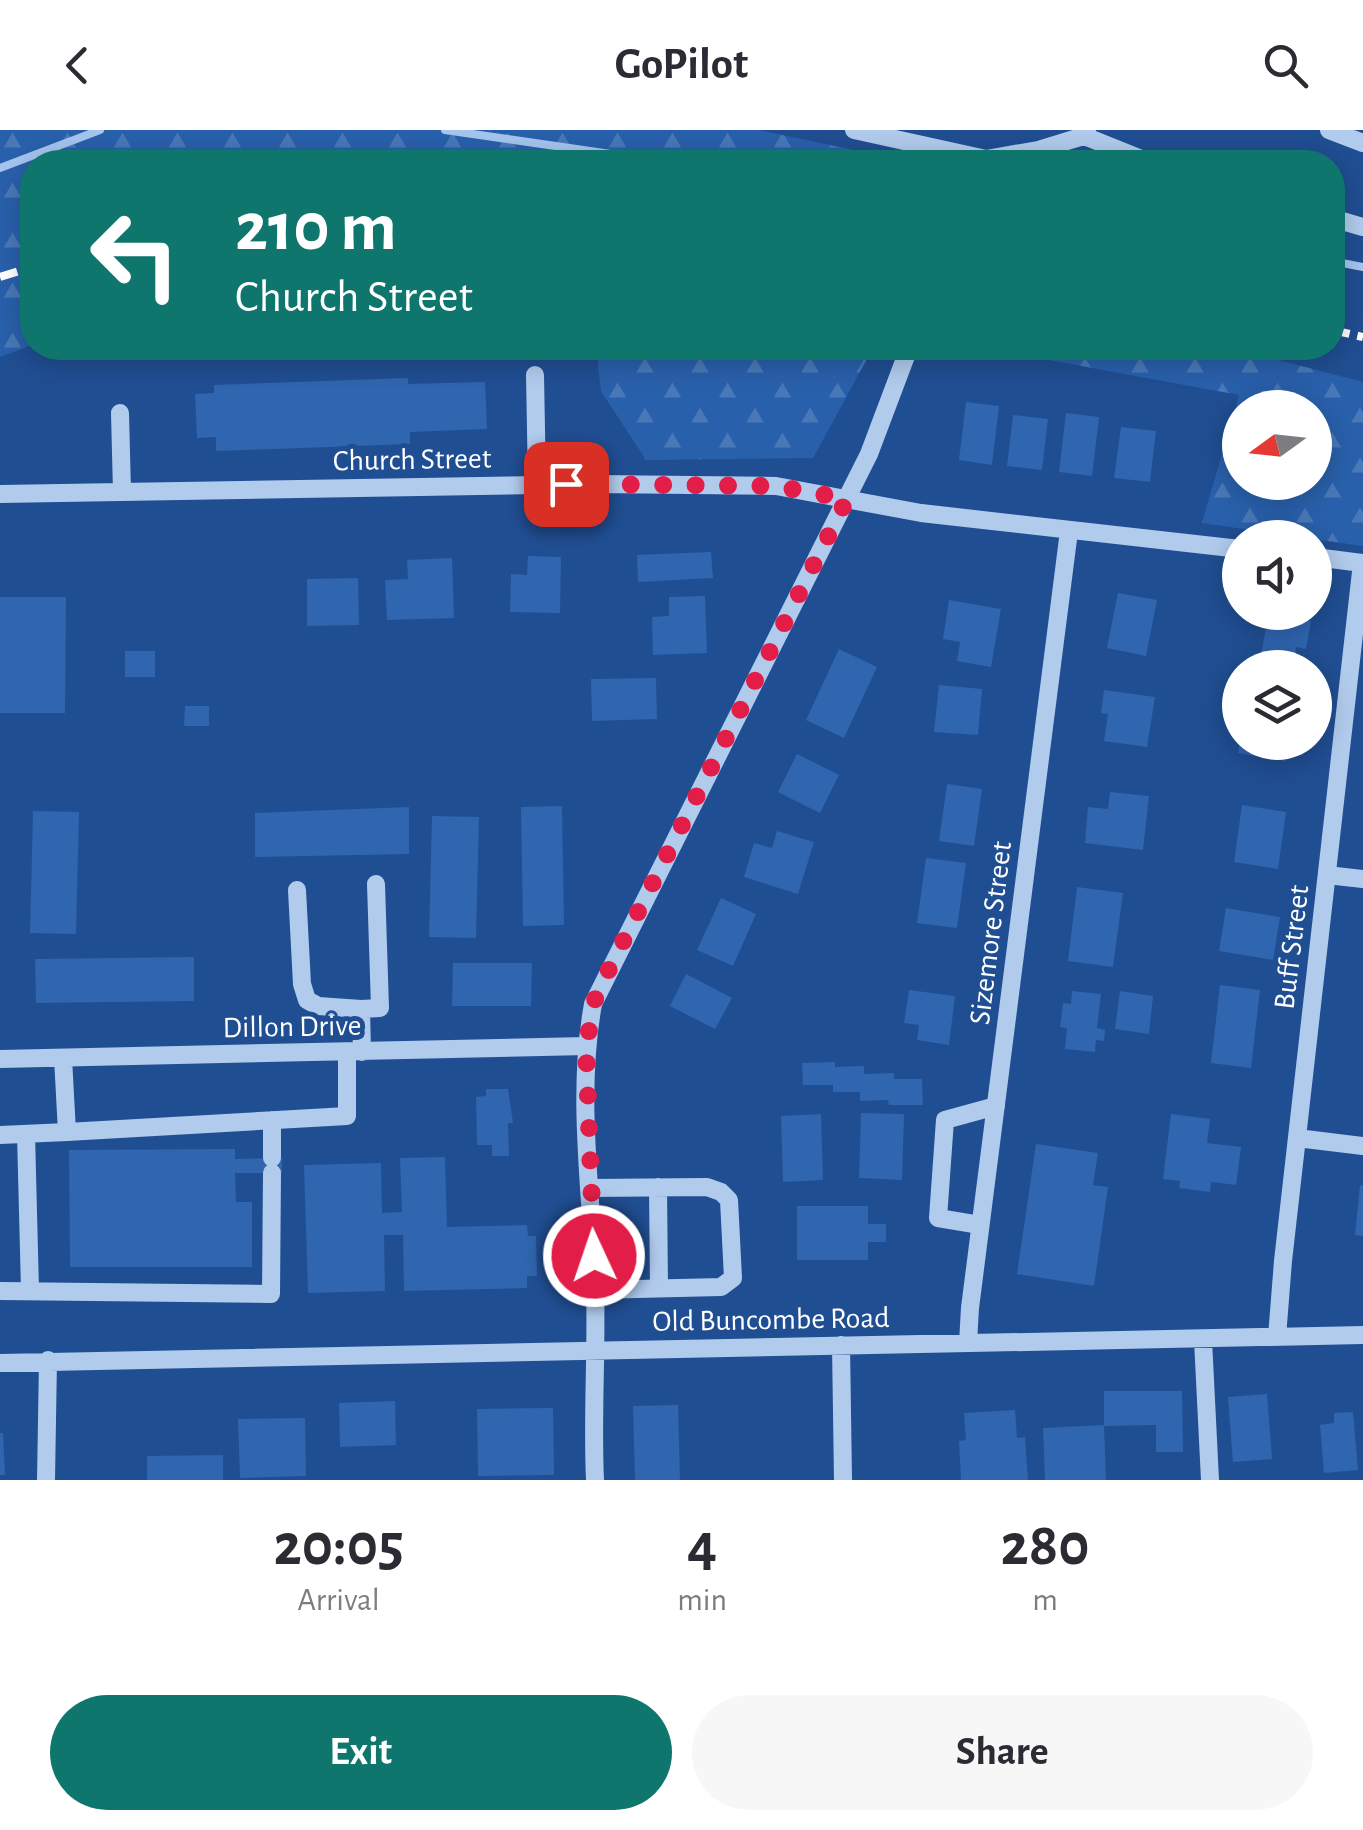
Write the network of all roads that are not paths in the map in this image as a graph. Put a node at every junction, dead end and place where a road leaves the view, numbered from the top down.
1 (854, 130) edge
2 (1329, 130) edge
3 (1085, 133) edge
4 (1363, 143) edge
5 (948, 150) edge
6 (1038, 150) edge
7 (1123, 150) edge
8 (904, 360) edge
9 (534, 375) dead end
10 (120, 413) dead end
11 (537, 484) junction
12 (122, 492) junction
13 (0, 494) edge
14 (847, 499) junction
15 (1069, 531) junction
16 (1222, 546) edge
17 (1332, 559) edge
18 (1362, 563) edge
19 (1361, 595) edge
20 (1327, 875) junction
21 (1363, 879) edge
22 (376, 884) dead end
23 (297, 890) dead end
24 (361, 1009) junction
25 (586, 1046) junction
26 (354, 1052) junction
27 (63, 1058) junction
28 (0, 1060) edge
29 (996, 1106) junction
30 (272, 1120) junction
31 (66, 1132) junction
32 (26, 1134) junction
33 (0, 1135) edge
34 (1297, 1138) junction
35 (1363, 1146) edge
36 (658, 1187) junction
37 (590, 1188) junction
38 (980, 1225) junction
39 (659, 1288) junction
40 (0, 1290) edge
41 (30, 1290) junction
42 (596, 1290) junction
43 (1363, 1335) edge
44 (1277, 1338) junction
45 (1203, 1340) junction
46 (968, 1343) junction
47 (841, 1345) junction
48 (594, 1350) junction
49 (48, 1360) junction
50 (0, 1362) edge
51 (46, 1480) edge
52 (595, 1480) edge
53 (843, 1480) edge
54 (1210, 1480) edge

1 - 5 street
2 - 4 street
3 - 6 street
3 - 7 street
8 - 14 street
9 - 11 street
10 - 12 street
11 - 12 street, Church Street
11 - 14 street, Church Street
12 - 13 street, Church Street
14 - 15 street, Church Street
14 - 25 street
15 - 16 street, Church Street
15 - 29 street, Sizemore Street
17 - 18 street
18 - 19 street, Buff Street
19 - 20 street, Buff Street
20 - 21 street
20 - 34 street, Buff Street
22 - 24 street
23 - 24 street
24 - 26 street
25 - 26 street, Dillon Drive
25 - 37 street
26 - 27 street, Dillon Drive
26 - 30 street
27 - 28 street, Dillon Drive
27 - 31 street
29 - 38 street, Sizemore Street
29 - 38 street
30 - 31 street
30 - 41 street
31 - 32 street
32 - 33 street
32 - 41 street
34 - 35 street
34 - 44 street, Buff Street
36 - 37 street
36 - 39 street
36 - 39 street
37 - 42 street
38 - 46 street, Sizemore Street
39 - 42 street
40 - 41 street
42 - 48 street
43 - 44 street, Old Buncombe Road
44 - 45 street, Old Buncombe Road
45 - 46 street, Old Buncombe Road
45 - 54 street
46 - 47 street, Old Buncombe Road
47 - 48 street, Old Buncombe Road
47 - 53 street
48 - 49 street, Old Buncombe Road
48 - 52 street
49 - 50 street, Old Buncombe Road
49 - 51 street

